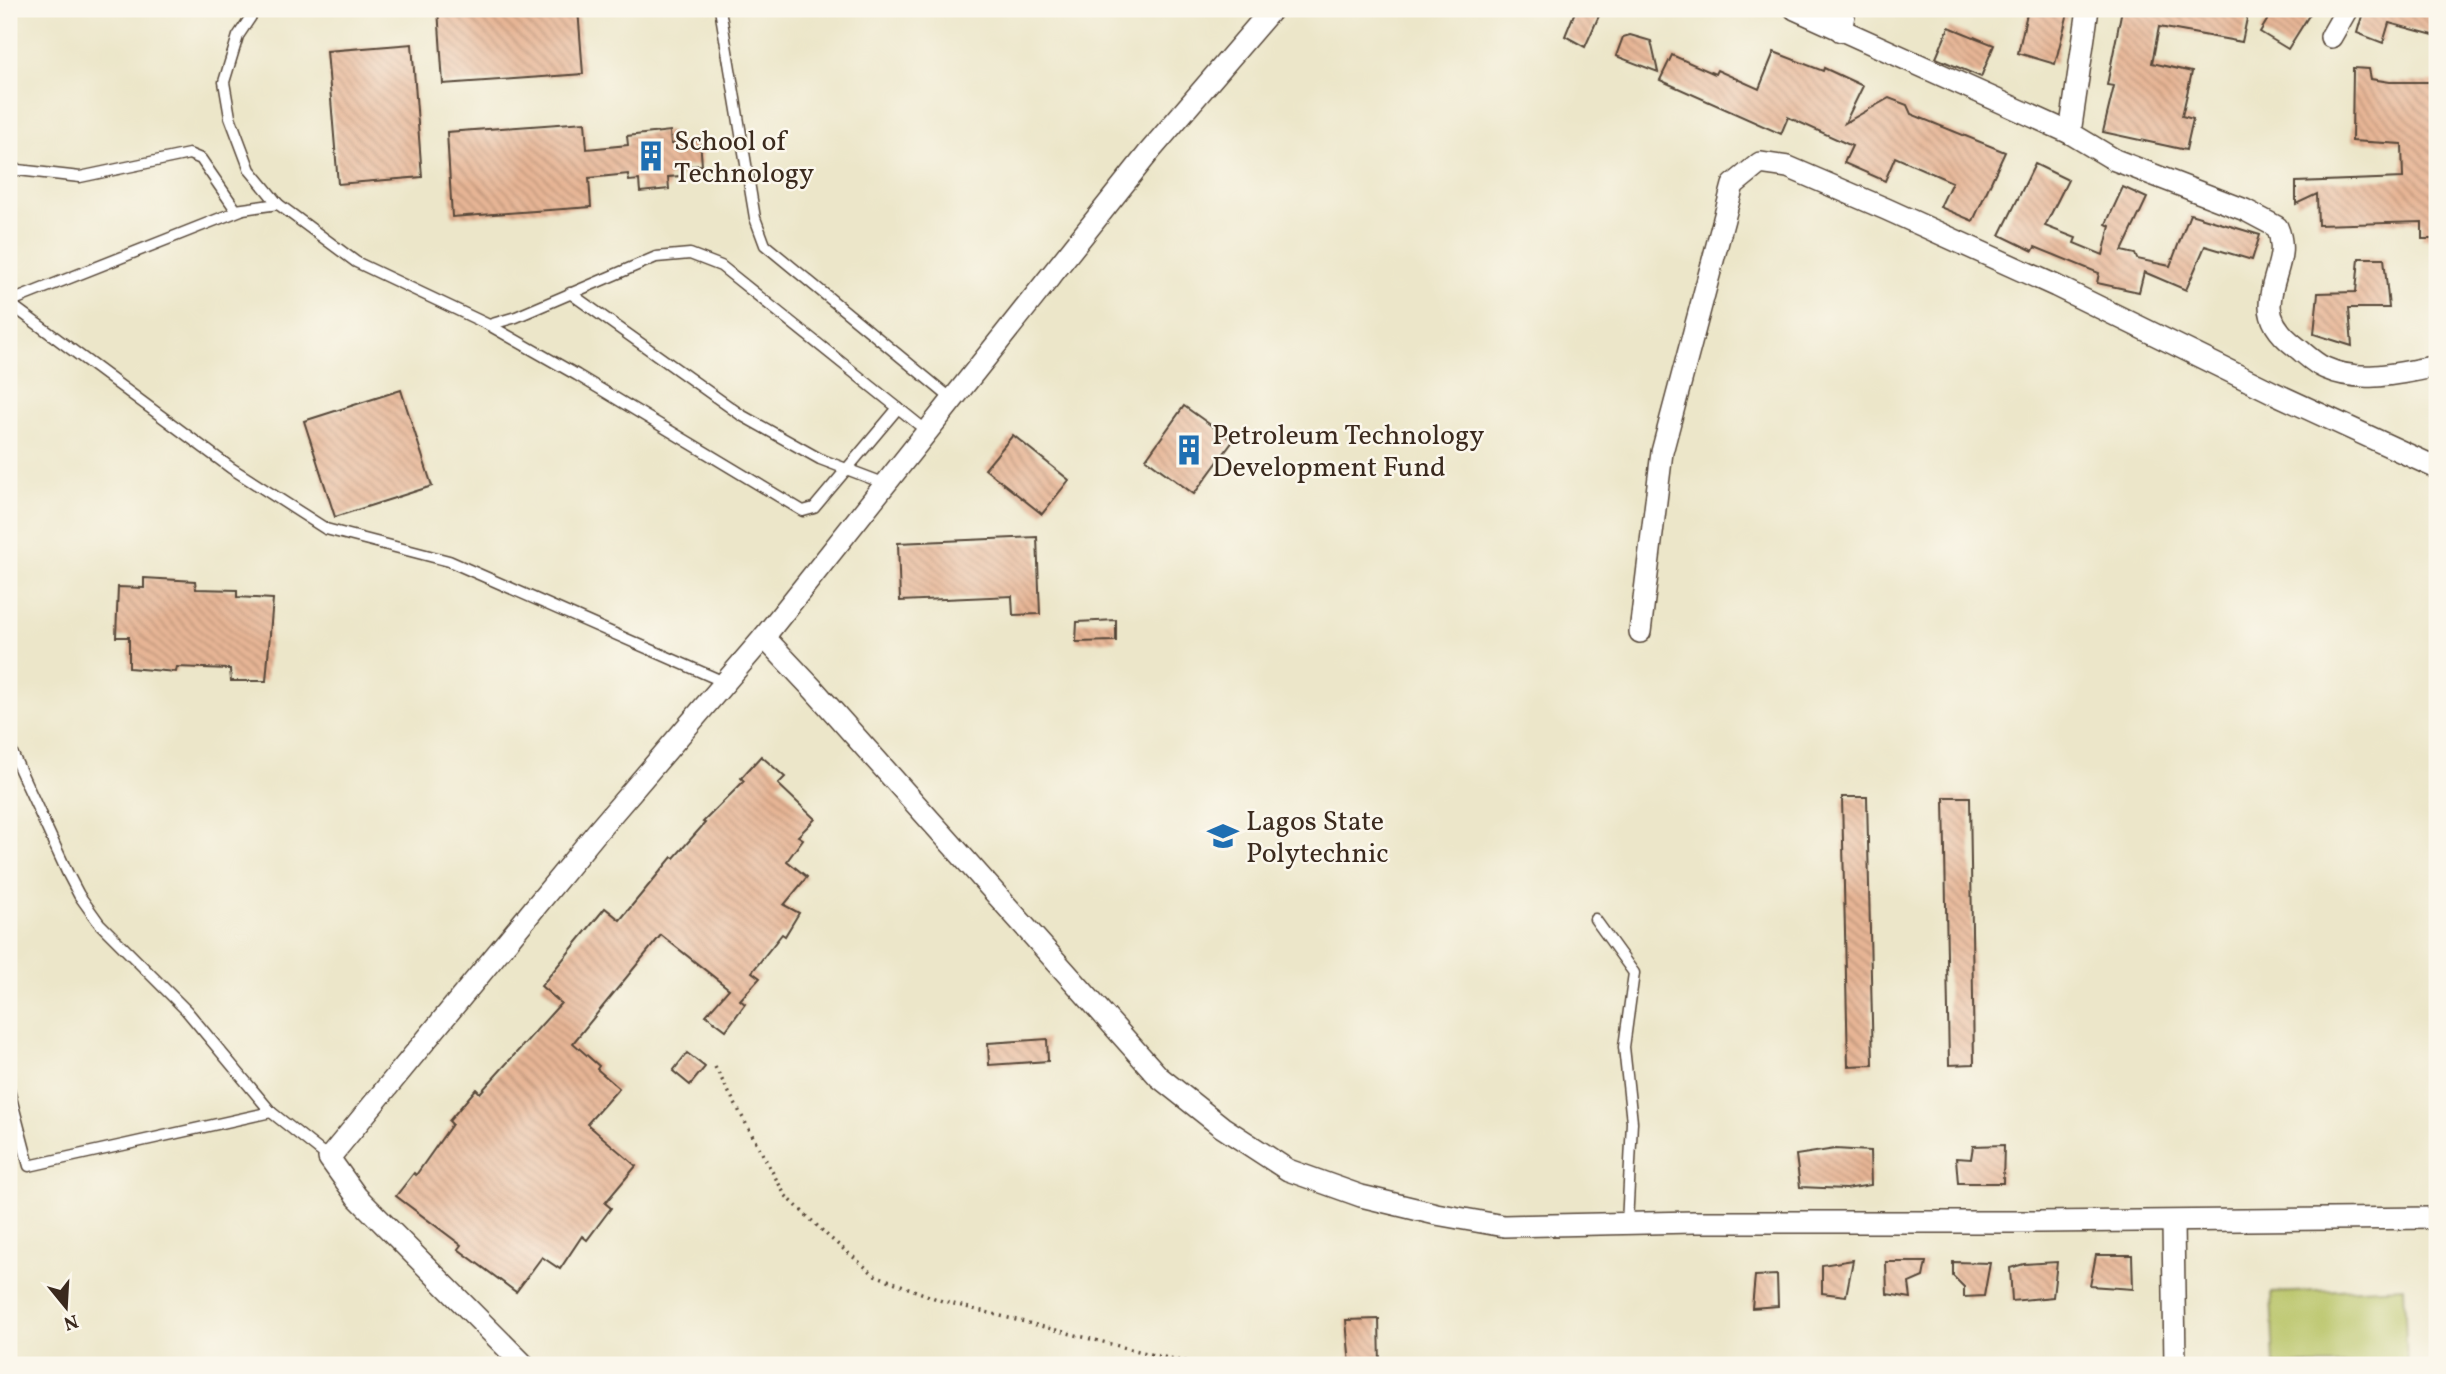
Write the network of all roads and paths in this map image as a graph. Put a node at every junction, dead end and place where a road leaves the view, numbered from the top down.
1 (256, 9) edge
2 (720, 9) edge
3 (1272, 9) edge
4 (1795, 9) edge
5 (1846, 9) edge
6 (2088, 9) edge
7 (2347, 9) edge
8 (1841, 31) junction
9 (2331, 37) dead end
10 (2070, 133) junction
11 (9, 169) edge
12 (278, 204) junction
13 (241, 210) junction
14 (570, 293) junction
15 (9, 302) edge
16 (489, 325) junction
17 (2437, 366) edge
18 (953, 400) junction
19 (898, 408) junction
20 (928, 432) junction
21 (2437, 468) edge
22 (847, 469) junction
23 (886, 484) junction
24 (1640, 632) dead end
25 (764, 638) junction
26 (724, 682) junction
27 (9, 746) edge
28 (1595, 919) dead end
29 (715, 1067) dead end
30 (9, 1090) edge
31 (271, 1112) junction
32 (329, 1158) junction
33 (2437, 1219) edge
34 (2173, 1222) junction
35 (1627, 1224) junction
36 (524, 1365) edge
37 (1204, 1365) edge
38 (2175, 1365) edge

1 - 12 lane
2 - 18 lane
3 - 18 street
4 - 8 street
5 - 8 street
6 - 10 street
7 - 9 street
8 - 10 street
10 - 17 street
11 - 13 lane
12 - 13 lane
12 - 16 lane
13 - 15 lane
14 - 16 lane
14 - 19 lane
14 - 22 lane
15 - 26 lane
16 - 22 lane
18 - 20 street
19 - 20 lane
19 - 22 lane
20 - 23 street
21 - 24 street
22 - 23 lane
23 - 25 street
25 - 26 street
25 - 35 street
26 - 32 street
27 - 31 lane
28 - 35 lane
29 - 37 path
30 - 31 lane
31 - 32 lane
32 - 36 street
33 - 34 street
34 - 35 street
34 - 38 street

